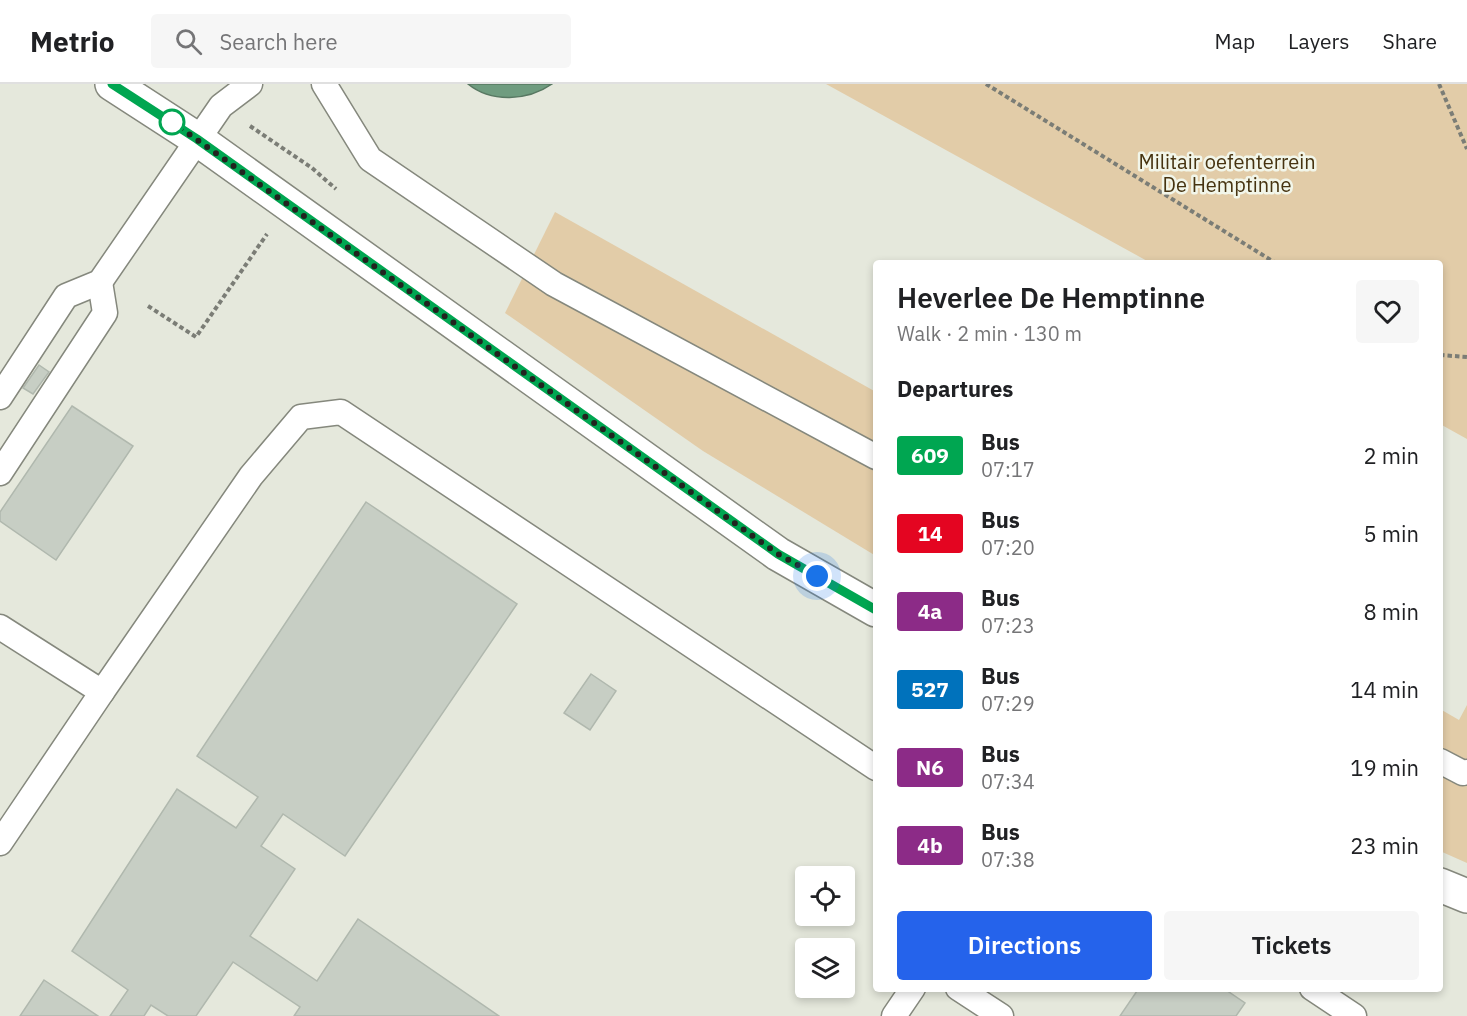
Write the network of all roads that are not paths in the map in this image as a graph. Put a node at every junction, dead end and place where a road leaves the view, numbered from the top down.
1 (112, 84) edge
2 (250, 84) edge
3 (324, 84) edge
4 (197, 139) junction
5 (100, 282) junction
6 (0, 397) edge
7 (873, 455) edge
8 (0, 473) edge
9 (873, 608) edge
10 (0, 627) edge
11 (102, 692) junction
12 (1443, 763) edge
13 (873, 766) edge
14 (1467, 772) edge
15 (0, 843) edge
16 (1443, 886) edge
17 (1467, 896) edge
18 (910, 992) edge
19 (964, 992) edge
20 (1318, 992) edge
21 (894, 1016) edge
22 (1001, 1016) edge
23 (1354, 1016) edge

1 - 4 street
2 - 4 lane
3 - 7 lane
4 - 5 lane
4 - 9 street
5 - 6 lane
5 - 8 lane
10 - 11 lane
11 - 13 lane
11 - 15 lane
12 - 14 lane
16 - 17 street
18 - 21 lane
19 - 22 lane
20 - 23 lane

